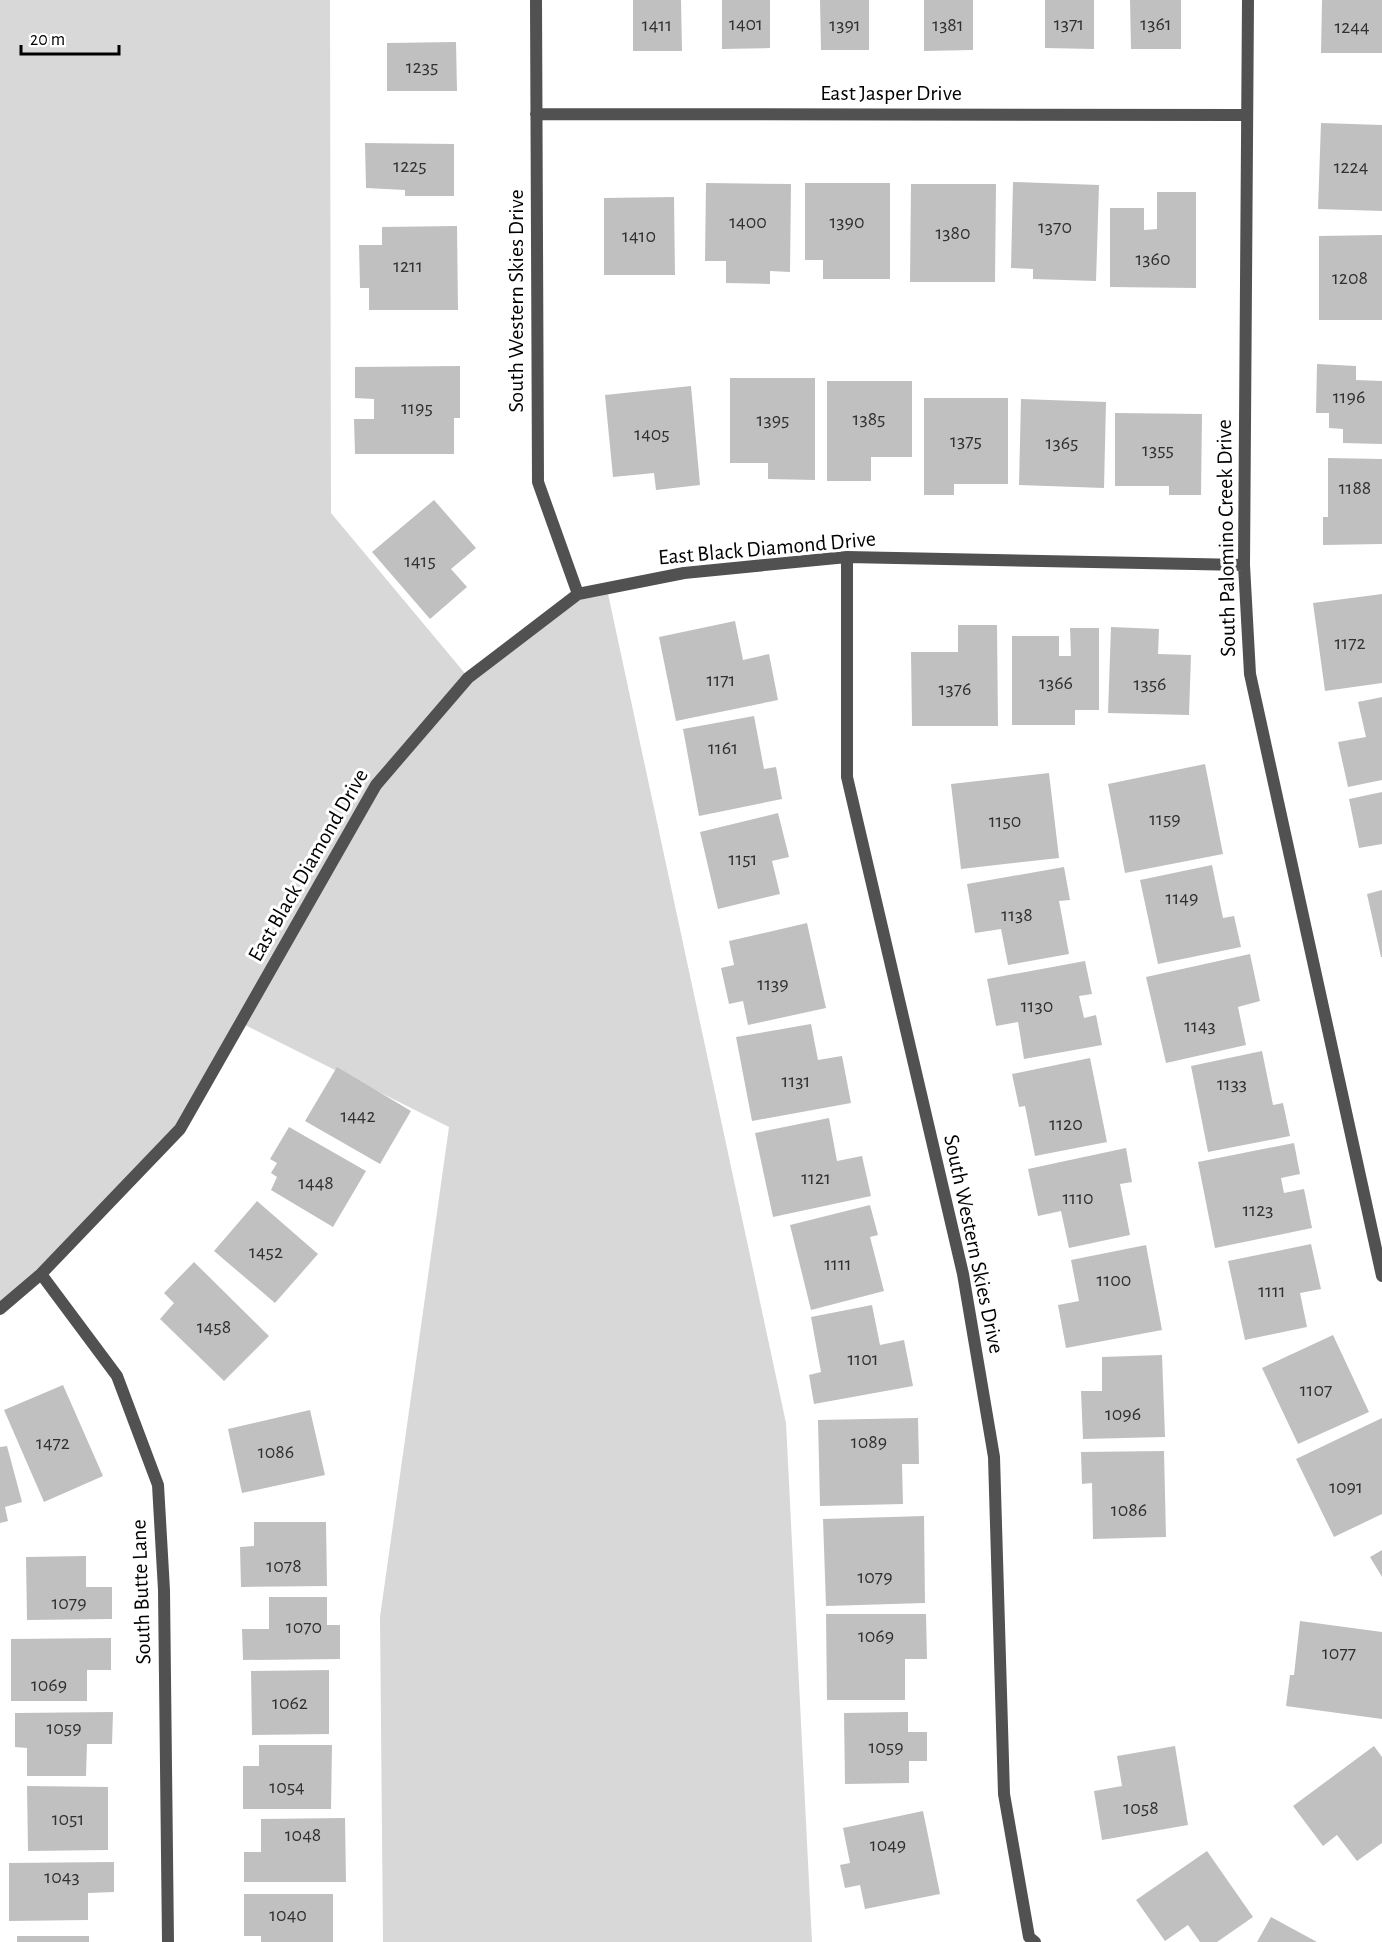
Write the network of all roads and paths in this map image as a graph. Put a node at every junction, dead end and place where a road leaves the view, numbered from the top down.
1 (536, 0) edge
2 (1248, 0) edge
3 (536, 114) junction
4 (1246, 115) junction
5 (848, 557) junction
6 (1244, 565) junction
7 (578, 594) junction
8 (41, 1274) junction
9 (1382, 1276) edge
10 (0, 1309) edge
11 (168, 1942) edge
12 (1035, 1942) edge

1 - 3 street, South Western Skies Drive
2 - 4 street, South Palomino Creek Drive
3 - 4 street, East Jasper Drive
3 - 7 street, South Western Skies Drive
4 - 6 street, South Palomino Creek Drive
5 - 6 street, East Black Diamond Drive
5 - 7 street, East Black Diamond Drive
5 - 12 street, South Western Skies Drive
6 - 9 street, South Palomino Creek Drive
7 - 8 street, East Black Diamond Drive
8 - 10 street, East Black Diamond Drive
8 - 11 street, South Butte Lane

